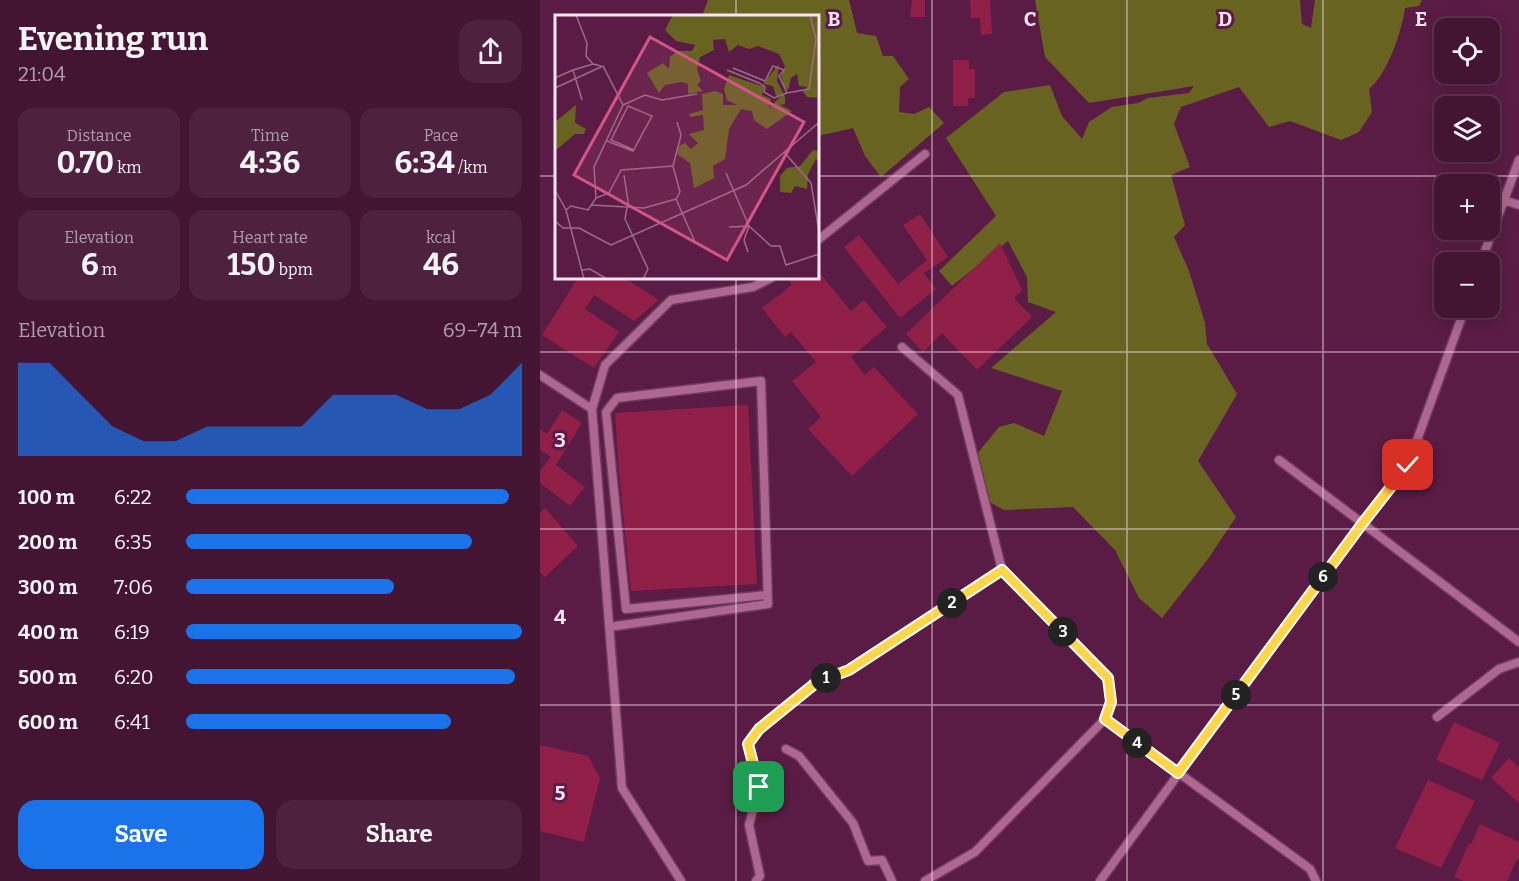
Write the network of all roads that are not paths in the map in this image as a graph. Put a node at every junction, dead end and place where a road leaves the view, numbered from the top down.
1 (925, 154) dead end
2 (1519, 160) edge
3 (1504, 200) junction
4 (1519, 205) edge
5 (819, 239) edge
6 (1485, 252) edge
7 (769, 279) edge
8 (1461, 318) edge
9 (902, 347) dead end
10 (540, 375) edge
11 (592, 410) junction
12 (1279, 460) dead end
13 (1362, 524) junction
14 (1002, 570) junction
15 (767, 596) junction
16 (609, 627) junction
17 (1519, 642) edge
18 (1519, 662) edge
19 (1437, 717) dead end
20 (1105, 719) junction
21 (786, 749) dead end
22 (1178, 773) junction
23 (681, 881) edge
24 (756, 881) edge
25 (892, 881) edge
26 (925, 881) edge
27 (1100, 881) edge
28 (1317, 881) edge

1 - 5 street
2 - 3 street
3 - 4 street
3 - 6 street
7 - 11 street
8 - 13 street
9 - 14 street
10 - 11 street
11 - 16 street
12 - 13 street
13 - 17 street
13 - 22 street
14 - 20 street
14 - 24 street
15 - 15 street
15 - 16 street
16 - 23 street
18 - 19 street
20 - 22 street
20 - 26 street
21 - 25 street
22 - 27 street
22 - 28 street

